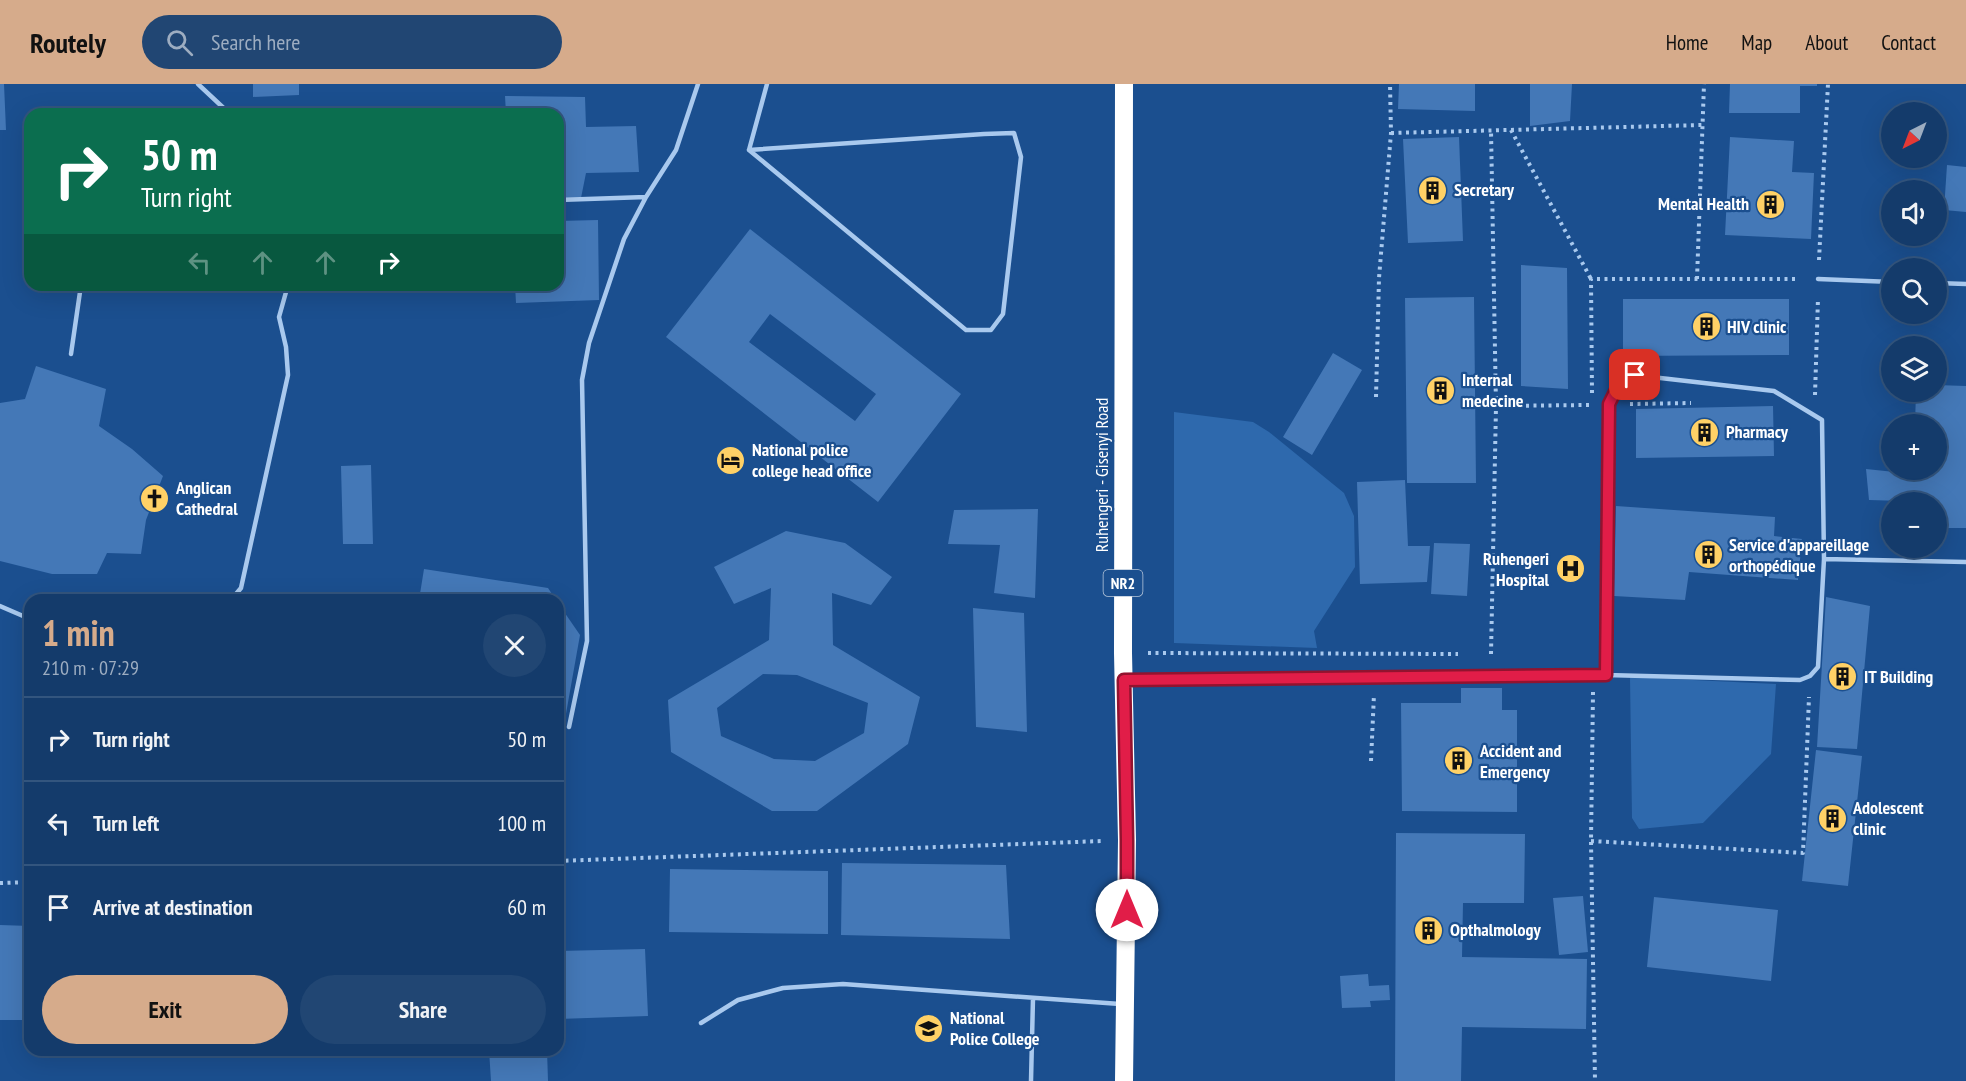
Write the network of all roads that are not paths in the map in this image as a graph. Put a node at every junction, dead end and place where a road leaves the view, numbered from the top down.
1 (198, 84) edge
2 (698, 84) edge
3 (767, 84) edge
4 (1124, 84) edge
5 (223, 108) edge
6 (748, 150) junction
7 (646, 197) junction
8 (564, 200) edge
9 (1818, 279) road end
10 (1881, 282) edge
11 (1947, 283) edge
12 (1966, 284) edge
13 (80, 291) edge
14 (286, 291) edge
15 (72, 354) dead end
16 (1824, 559) junction
17 (1966, 562) edge
18 (236, 594) edge
19 (0, 606) edge
20 (24, 616) edge
21 (1606, 675) junction
22 (1124, 680) junction
23 (569, 727) dead end
24 (1033, 998) junction
25 (1126, 1005) junction
26 (701, 1023) dead end
27 (1031, 1081) edge
28 (1124, 1081) edge

1 - 5 lane
2 - 7 lane
3 - 6 lane
4 - 22 highway, Ruhengeri - Gisenyi Road / NR2
6 - 6 lane
7 - 8 lane
7 - 23 lane
9 - 10 lane
11 - 12 lane
13 - 15 lane
14 - 18 lane
16 - 17 lane
16 - 21 lane
16 - 21 lane
19 - 20 lane
21 - 22 lane
22 - 25 highway, Ruhengeri - Gisenyi Road / NR2
24 - 25 lane
24 - 26 lane
24 - 27 lane
25 - 28 highway, Ruhengeri - Gisenyi Road / NR2

